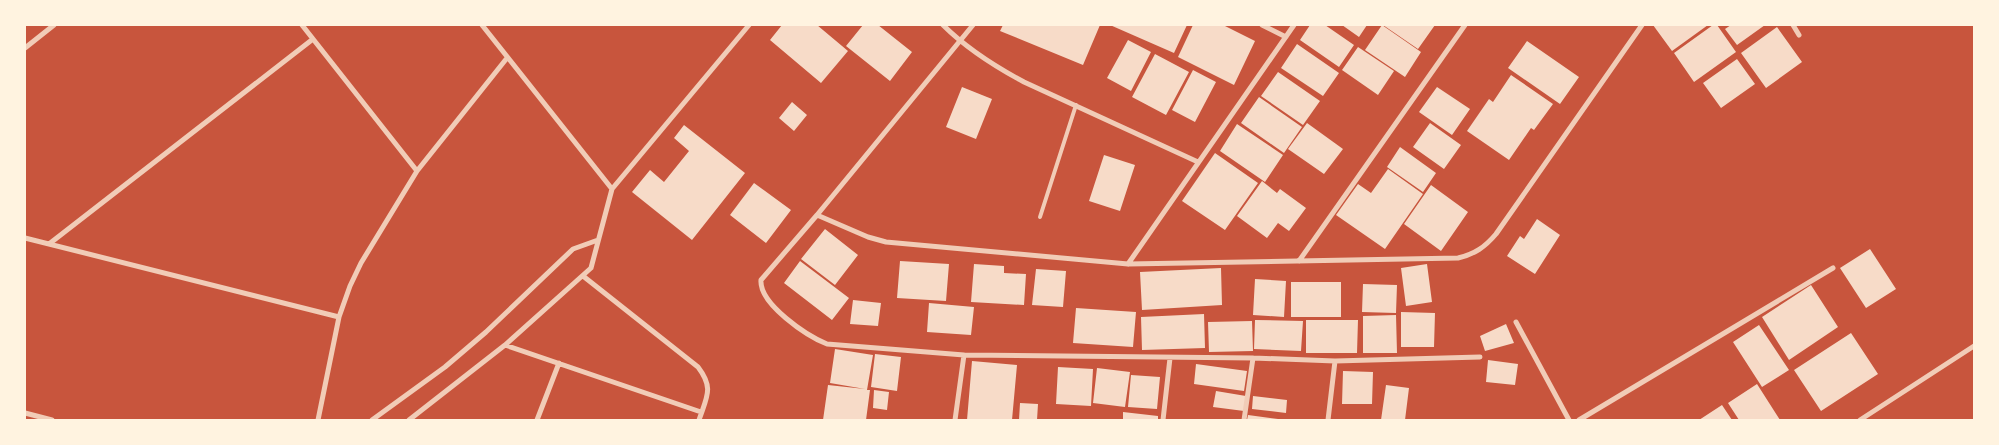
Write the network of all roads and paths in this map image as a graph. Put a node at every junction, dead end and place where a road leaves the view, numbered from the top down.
1 (54, 25) edge
2 (302, 25) edge
3 (482, 25) edge
4 (749, 25) edge
5 (943, 25) edge
6 (973, 25) edge
7 (1262, 25) edge
8 (1294, 25) edge
9 (1465, 25) edge
10 (1642, 25) edge
11 (1793, 25) edge
12 (1800, 35) dead end
13 (1286, 37) junction
14 (313, 39) junction
15 (960, 42) junction
16 (25, 48) edge
17 (507, 58) junction
18 (1076, 105) junction
19 (1198, 162) junction
20 (417, 171) junction
21 (612, 190) junction
22 (817, 215) junction
23 (1040, 217) dead end
24 (25, 238) edge
25 (598, 240) junction
26 (49, 244) junction
27 (1299, 261) junction
28 (1128, 264) junction
29 (1833, 268) dead end
30 (583, 276) junction
31 (339, 317) junction
32 (1516, 322) dead end
33 (505, 345) junction
34 (1974, 346) edge
35 (964, 355) junction
36 (1480, 357) dead end
37 (1170, 358) junction
38 (1254, 358) junction
39 (1335, 360) junction
40 (559, 363) junction
41 (702, 412) junction
42 (25, 413) edge
43 (52, 420) edge
44 (318, 420) edge
45 (372, 420) edge
46 (410, 420) edge
47 (537, 420) edge
48 (699, 420) edge
49 (955, 420) edge
50 (1163, 420) edge
51 (1244, 420) edge
52 (1328, 420) edge
53 (1569, 420) edge
54 (1579, 420) edge
55 (1860, 420) edge

1 - 16 street
2 - 14 street
3 - 17 street
4 - 21 street
5 - 15 street
6 - 15 street
7 - 13 street
8 - 13 street
9 - 27 street
10 - 27 street
11 - 12 street
13 - 19 street
14 - 20 street
14 - 26 street
15 - 18 street
15 - 22 street
17 - 20 street
17 - 21 street
18 - 19 street
18 - 23 lane
19 - 28 street
20 - 31 street
21 - 25 street
22 - 28 street
22 - 35 street
24 - 26 street
25 - 30 street
25 - 45 street
26 - 31 street
27 - 28 street
29 - 54 street
30 - 33 street
30 - 41 street
31 - 44 street
32 - 53 street
33 - 40 street
33 - 46 street
34 - 55 street
35 - 37 street
35 - 49 street
36 - 39 street
37 - 38 street
37 - 50 street
38 - 39 street
38 - 51 street
39 - 52 street
40 - 41 street
40 - 47 street
41 - 48 street
42 - 43 street

